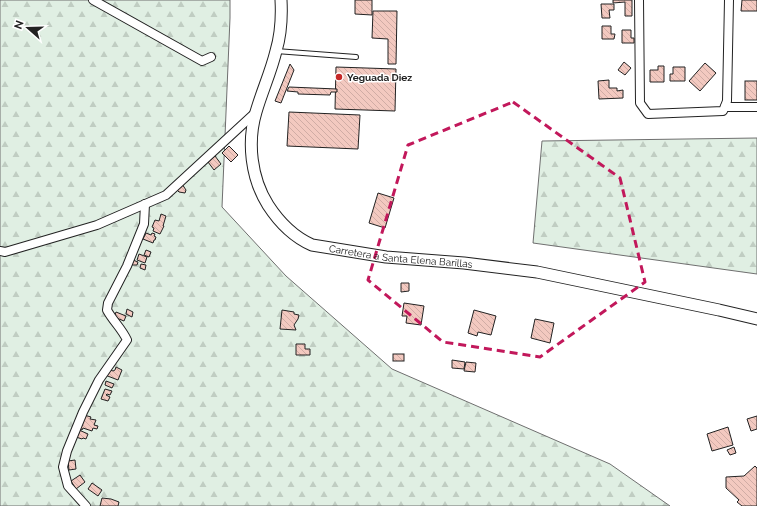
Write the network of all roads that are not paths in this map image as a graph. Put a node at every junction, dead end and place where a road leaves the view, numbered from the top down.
1 (93, 0) edge
2 (281, 0) edge
3 (639, 0) edge
4 (728, 0) edge
5 (276, 51) junction
6 (211, 57) dead end
7 (356, 57) dead end
8 (725, 107) junction
9 (757, 107) edge
10 (255, 113) junction
11 (145, 204) junction
12 (0, 251) edge
13 (757, 319) edge
14 (86, 506) edge

1 - 6 street
2 - 5 main road, Carretera a Santa Elena Barillas
3 - 8 street
4 - 8 street
5 - 7 lane
5 - 10 main road, Carretera a Santa Elena Barillas
8 - 9 street
10 - 11 street
10 - 13 main road, Carretera a Santa Elena Barillas
11 - 12 street
11 - 14 street

